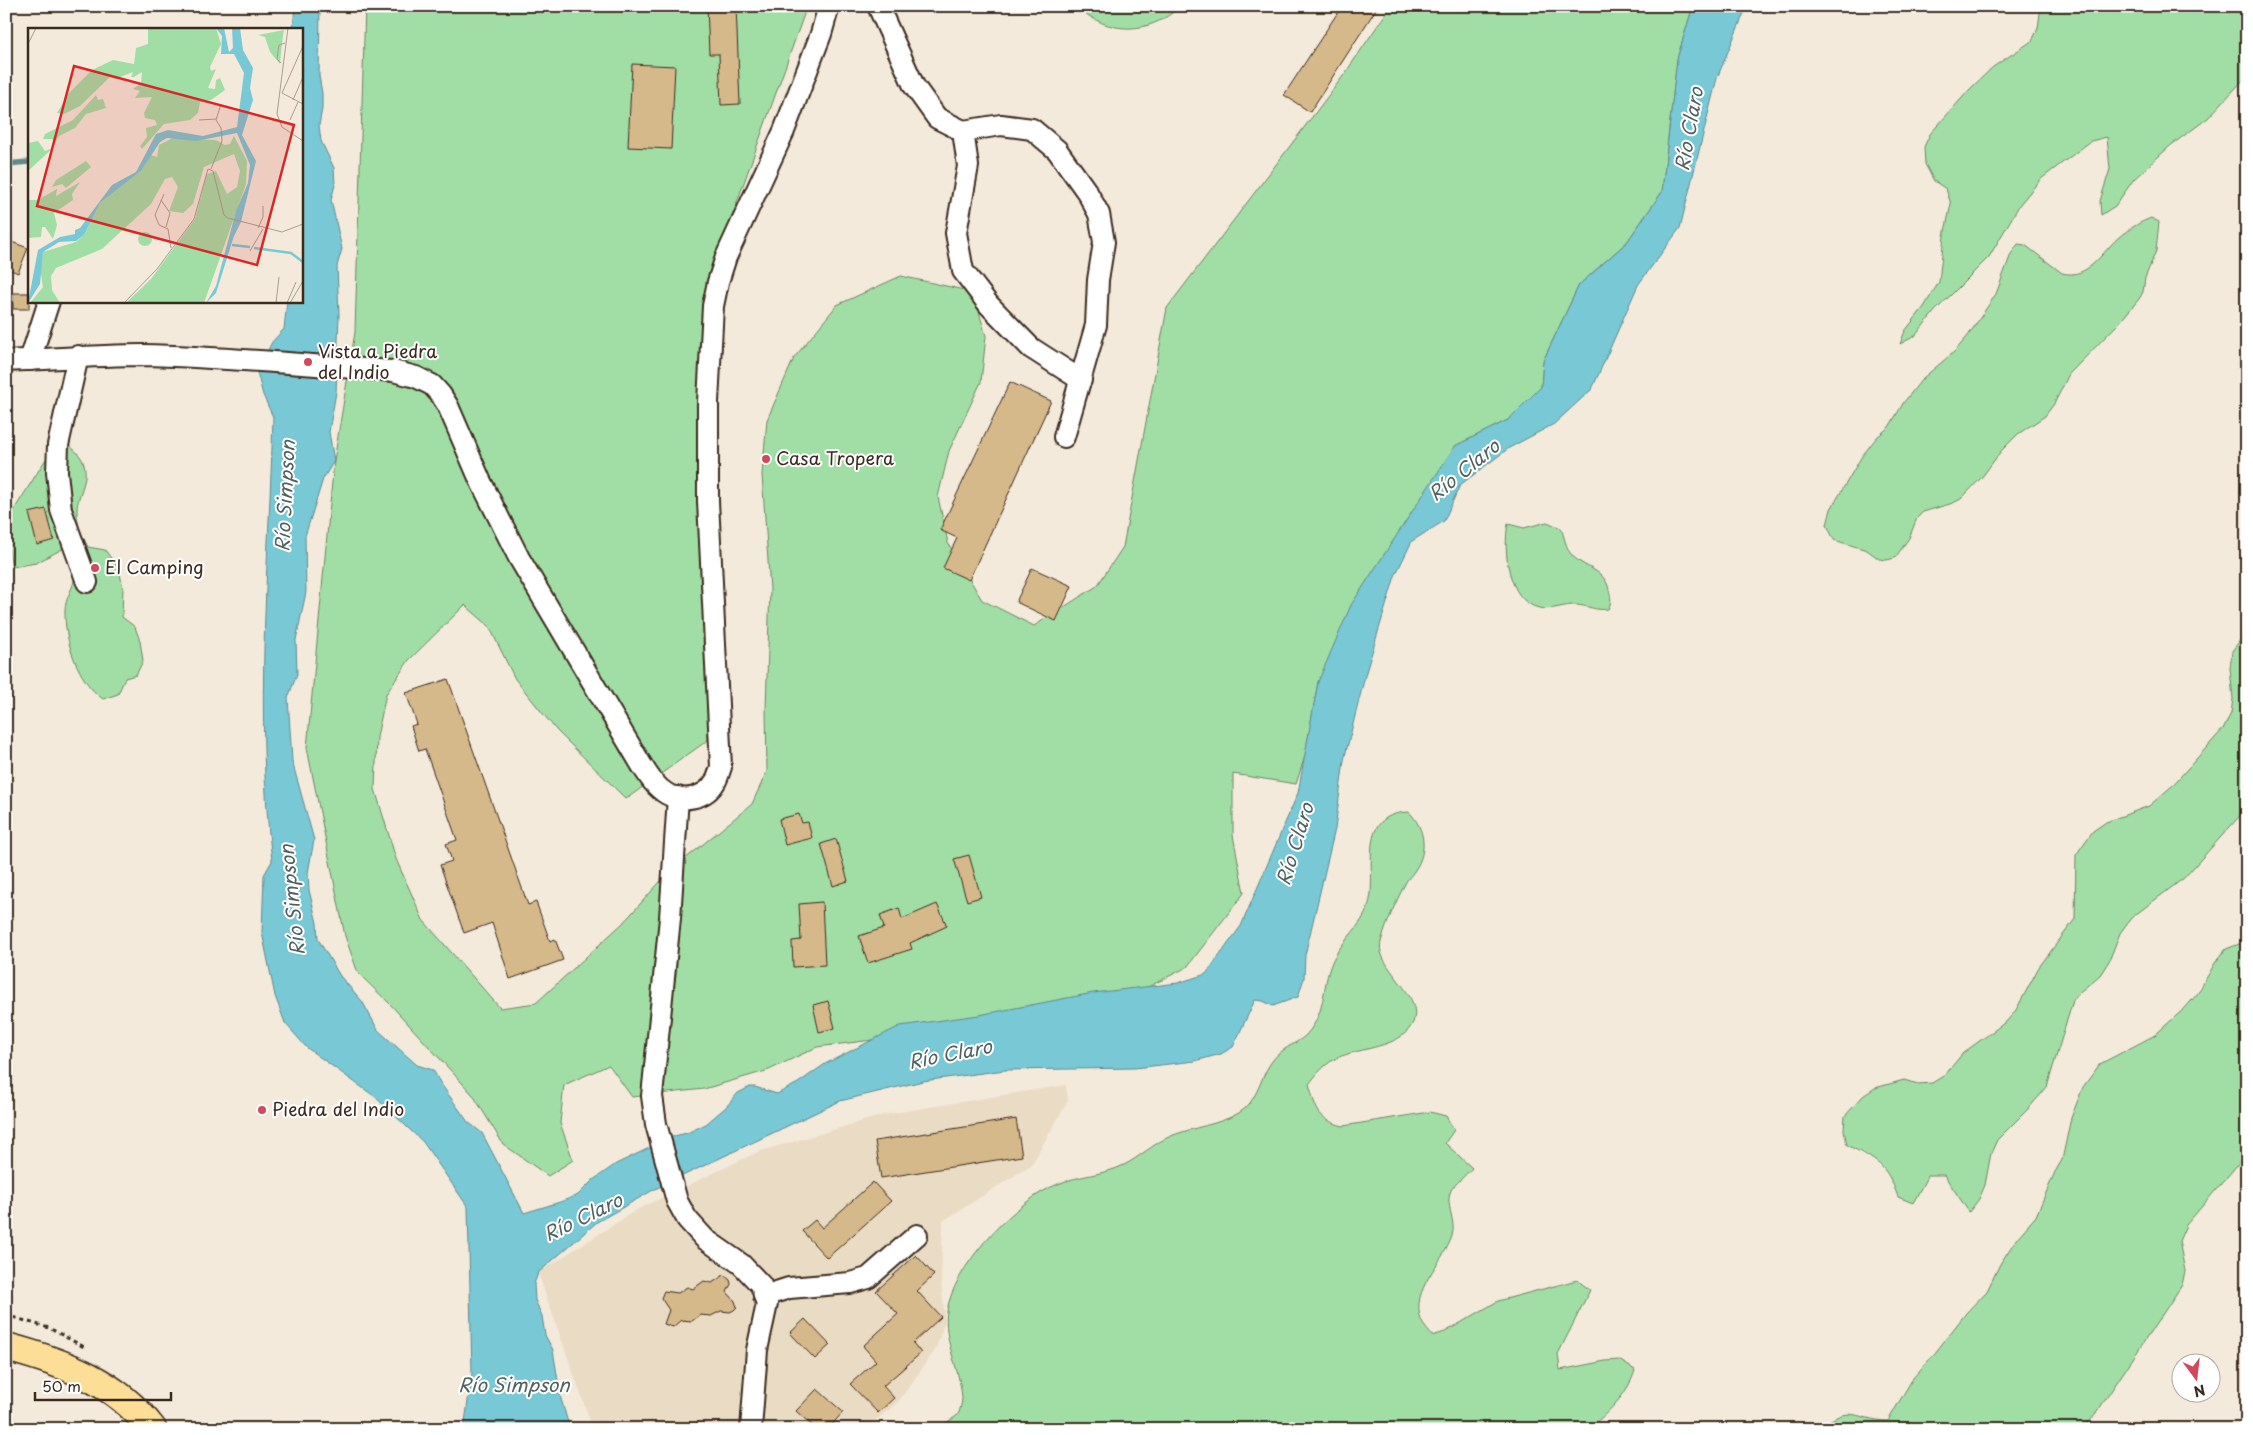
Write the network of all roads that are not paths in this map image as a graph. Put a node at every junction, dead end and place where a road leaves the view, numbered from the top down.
1 (829, 6) edge
2 (878, 6) edge
3 (963, 131) junction
4 (49, 302) edge
5 (78, 356) junction
6 (30, 360) junction
7 (6, 361) edge
8 (1081, 380) junction
9 (1064, 437) dead end
10 (87, 582) dead end
11 (678, 797) junction
12 (917, 1235) dead end
13 (764, 1296) junction
14 (6, 1347) edge
15 (152, 1429) edge
16 (751, 1429) edge

1 - 11 street
2 - 3 street
3 - 8 street
3 - 8 street
4 - 6 street
5 - 6 street
5 - 10 street
5 - 11 street
6 - 7 street
8 - 9 street
11 - 13 street
12 - 13 street
13 - 16 street
14 - 15 highway

